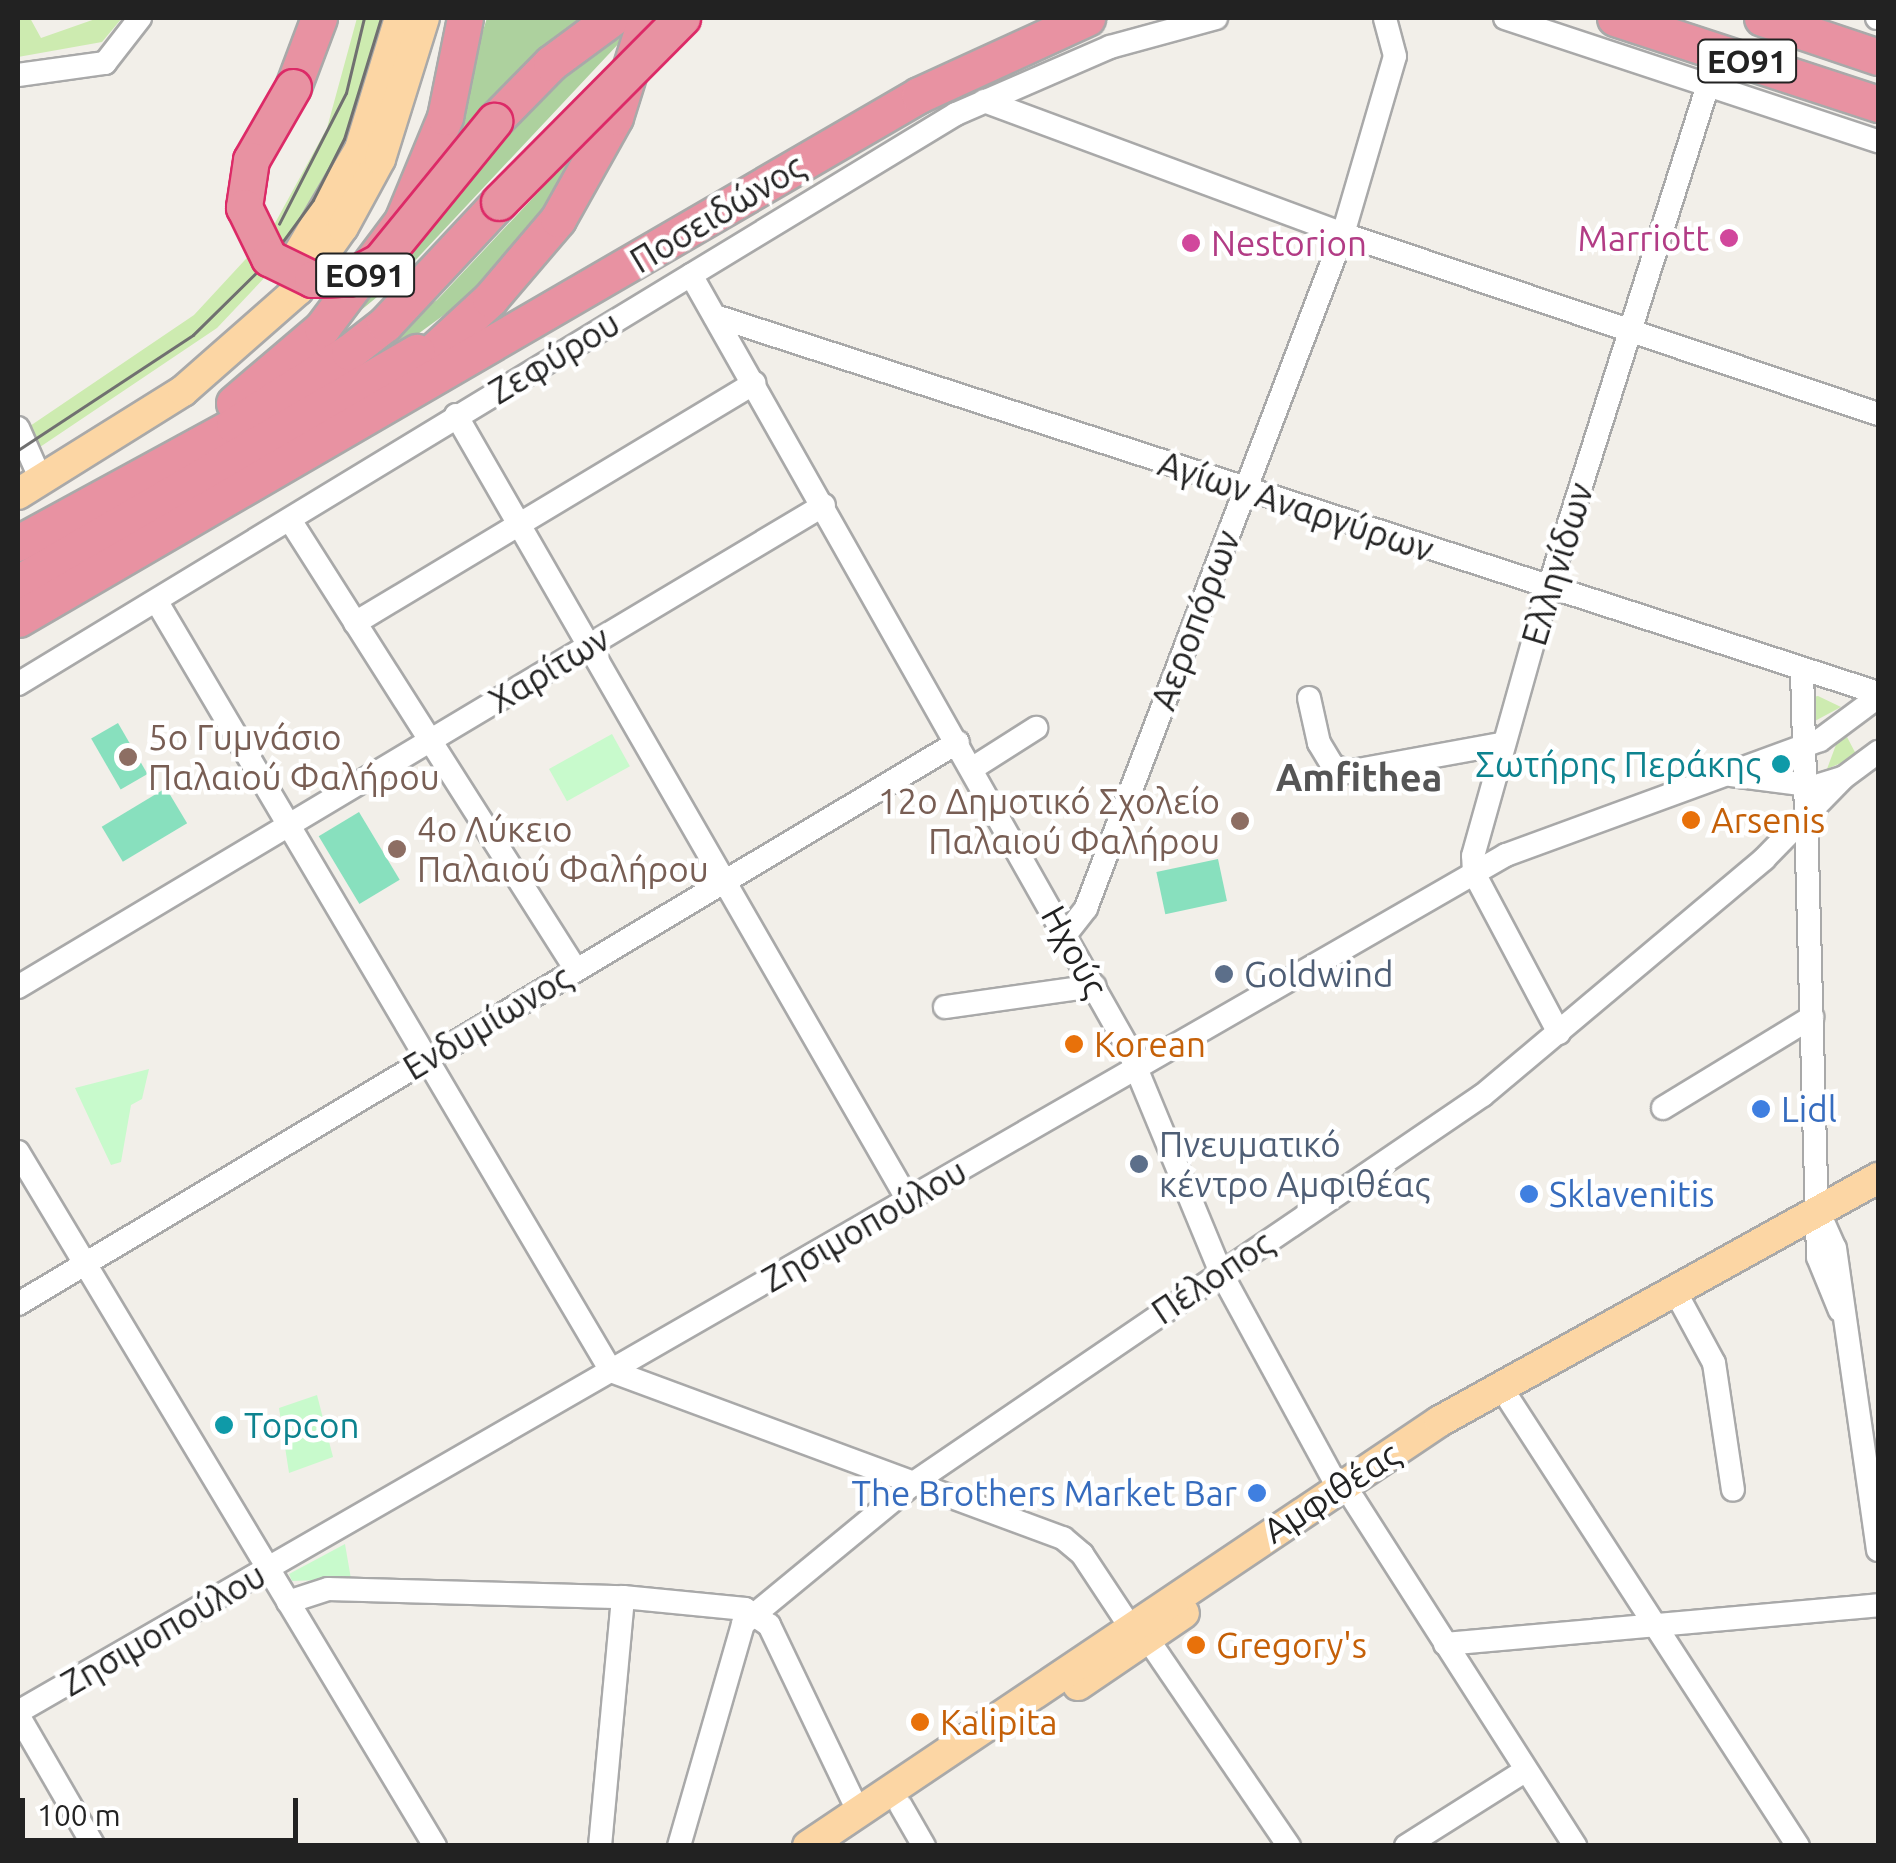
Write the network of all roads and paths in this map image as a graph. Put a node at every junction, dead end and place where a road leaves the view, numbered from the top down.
1 (140, 18) edge
2 (318, 18) edge
3 (400, 18) edge
4 (424, 18) edge
5 (465, 18) edge
6 (612, 18) edge
7 (646, 18) edge
8 (682, 18) edge
9 (1087, 18) edge
10 (1216, 18) edge
11 (1385, 18) edge
12 (1504, 18) edge
13 (1615, 18) edge
14 (1762, 18) edge
15 (1878, 57) edge
16 (1046, 72) junction
17 (18, 75) edge
18 (1708, 85) junction
19 (984, 101) junction
20 (1878, 104) edge
21 (1038, 121) junction
22 (1878, 141) edge
23 (1343, 234) junction
24 (691, 275) junction
25 (715, 316) junction
26 (452, 331) junction
27 (1628, 331) junction
28 (485, 351) junction
29 (754, 383) junction
30 (1878, 414) edge
31 (456, 415) junction
32 (353, 420) junction
33 (18, 428) edge
34 (159, 462) junction
35 (25, 480) edge
36 (1245, 487) junction
37 (824, 504) junction
38 (290, 520) junction
39 (520, 526) junction
40 (18, 543) edge
41 (18, 583) edge
42 (1548, 590) junction
43 (157, 602) junction
44 (18, 619) edge
45 (355, 623) junction
46 (588, 645) junction
47 (18, 646) edge
48 (1802, 670) junction
49 (18, 684) edge
50 (1878, 695) edge
51 (1309, 698) dead end
52 (1036, 728) dead end
53 (428, 741) junction
54 (958, 742) junction
55 (1502, 744) junction
56 (1805, 746) junction
57 (1878, 752) edge
58 (973, 768) junction
59 (1728, 774) junction
60 (1843, 778) junction
61 (1806, 786) junction
62 (1807, 819) junction
63 (289, 824) junction
64 (1772, 851) junction
65 (1474, 873) junction
66 (1808, 878) junction
67 (724, 880) junction
68 (1066, 934) junction
69 (575, 968) junction
70 (1095, 986) junction
71 (18, 987) edge
72 (945, 1007) dead end
73 (1812, 1017) junction
74 (1558, 1032) junction
75 (427, 1059) junction
76 (1137, 1068) junction
77 (1663, 1108) dead end
78 (18, 1152) edge
79 (1878, 1178) edge
80 (908, 1200) junction
81 (1878, 1201) edge
82 (1820, 1223) junction
83 (85, 1264) junction
84 (1220, 1271) junction
85 (18, 1304) edge
86 (1682, 1304) junction
87 (611, 1371) junction
88 (1510, 1401) junction
89 (1868, 1418) edge
90 (915, 1482) junction
91 (1733, 1490) dead end
92 (1346, 1493) junction
93 (1878, 1550) edge
94 (268, 1570) junction
95 (623, 1597) junction
96 (288, 1602) junction
97 (1878, 1606) edge
98 (756, 1612) junction
99 (1654, 1623) junction
100 (1138, 1631) junction
101 (1445, 1644) junction
102 (18, 1713) edge
103 (1526, 1770) junction
104 (901, 1806) junction
105 (858, 1811) junction
106 (94, 1846) edge
107 (435, 1846) edge
108 (600, 1846) edge
109 (679, 1846) edge
110 (808, 1846) edge
111 (844, 1846) edge
112 (924, 1846) edge
113 (1289, 1846) edge
114 (1406, 1846) edge
115 (1575, 1846) edge
116 (1798, 1846) edge

1 - 17 street
2 - 6 highway, bridge
3 - 35 main road
4 - 35 main road
5 - 34 highway, ΕΟ91
7 - 26 highway, Ποσειδώνος
8 - 34 highway, ΕΟ91, bridge
9 - 28 highway, Ποσειδώνος
10 - 16 street, Ζεφύρου
11 - 23 street, Αεροπόρων
12 - 18 street
13 - 20 highway, ΕΟ91
14 - 15 highway, ΕΟ91
16 - 19 street, Ζεφύρου
16 - 21 street
18 - 22 street
18 - 27 street, Ελληνίδων
19 - 21 street
19 - 24 street, Ζεφύρου
21 - 23 street
23 - 27 street
23 - 36 street, Αεροπόρων
24 - 25 street, Ηχούς
24 - 31 street, Ζεφύρου
25 - 29 street, Ηχούς
25 - 36 street, Αγίων Αναργύρων
26 - 32 highway, Ποσειδώνος
26 - 41 highway
27 - 30 street
27 - 42 street, Ελληνίδων
28 - 32 highway, Ποσειδώνος
28 - 47 highway
29 - 37 street, Ηχούς
29 - 39 street
31 - 38 street, Ζεφύρου
31 - 39 street
32 - 44 highway, Ποσειδώνος
33 - 35 street
34 - 40 highway, ΕΟ91
36 - 42 street, Αγίων Αναργύρων
36 - 68 street, Αεροπόρων
37 - 46 street, Χαρίτων
37 - 54 street, Ηχούς
38 - 43 street, Ζεφύρου
38 - 45 street
39 - 45 street
39 - 46 street
42 - 48 street, Αγίων Αναργύρων
42 - 55 street, Ελληνίδων
43 - 49 street, Ζεφύρου
43 - 63 street
45 - 53 street
46 - 53 street, Χαρίτων
46 - 67 street
48 - 50 street, Αγίων Αναργύρων
48 - 56 street
50 - 56 street, Ζησιμοπούλου
51 - 55 street
52 - 58 street
53 - 63 street, Χαρίτων
53 - 69 street
54 - 58 street, Ηχούς
54 - 67 street, Ενδυμίωνος
55 - 65 street, Ελληνίδων
56 - 59 street, Ζησιμοπούλου
56 - 61 street
57 - 60 street, Ζησιμοπούλου
58 - 68 street, Ηχούς
59 - 61 street, Ζησιμοπούλου
59 - 65 street, Ζησιμοπούλου
60 - 61 street, Ζησιμοπούλου
60 - 62 street, Πέλοπος
61 - 62 street
62 - 64 street, Πέλοπος
62 - 66 street
63 - 71 street, Χαρίτων
63 - 75 street
64 - 66 street
64 - 74 street, Πέλοπος
65 - 74 street
65 - 76 street, Ζησιμοπούλου
66 - 73 street
67 - 69 street, Ενδυμίωνος
67 - 80 street
68 - 70 street, Ηχούς
69 - 75 street, Ενδυμίωνος
70 - 72 street
70 - 76 street, Ηχούς
73 - 77 street
73 - 82 street
74 - 84 street, Πέλοπος
75 - 83 street, Ενδυμίωνος
75 - 87 street
76 - 80 street, Ζησιμοπούλου
76 - 84 street, Ηχούς
78 - 83 street
79 - 82 main road, Αμφιθέας
80 - 87 street, Ζησιμοπούλου
81 - 82 main road, Αμφιθέας
82 - 86 main road, Αμφιθέας
82 - 89 street
82 - 92 main road, Αμφιθέας
83 - 85 street, Ενδυμίωνος
83 - 94 street
84 - 90 street, Πέλοπος
84 - 92 street, Ηχούς
86 - 88 main road, Αμφιθέας
86 - 91 street
87 - 90 street
87 - 94 street, Ζησιμοπούλου
88 - 92 main road, Αμφιθέας
88 - 99 street
89 - 93 street
90 - 98 street, Πέλοπος
90 - 100 street
92 - 100 main road, Αμφιθέας
92 - 101 street, Ηχούς
94 - 96 street
94 - 102 street, Ζησιμοπούλου
95 - 96 street
95 - 98 street
95 - 108 street
96 - 107 street
97 - 99 street
98 - 105 street
98 - 109 street
99 - 101 street
99 - 116 street
100 - 104 main road, Αμφιθέας
100 - 105 main road, Αμφιθέας
100 - 113 street
101 - 103 street, Ηχούς
102 - 106 street
103 - 114 street
103 - 115 street, Ηχούς
104 - 111 main road, Αμφιθέας
104 - 112 street
105 - 110 main road, Αμφιθέας

